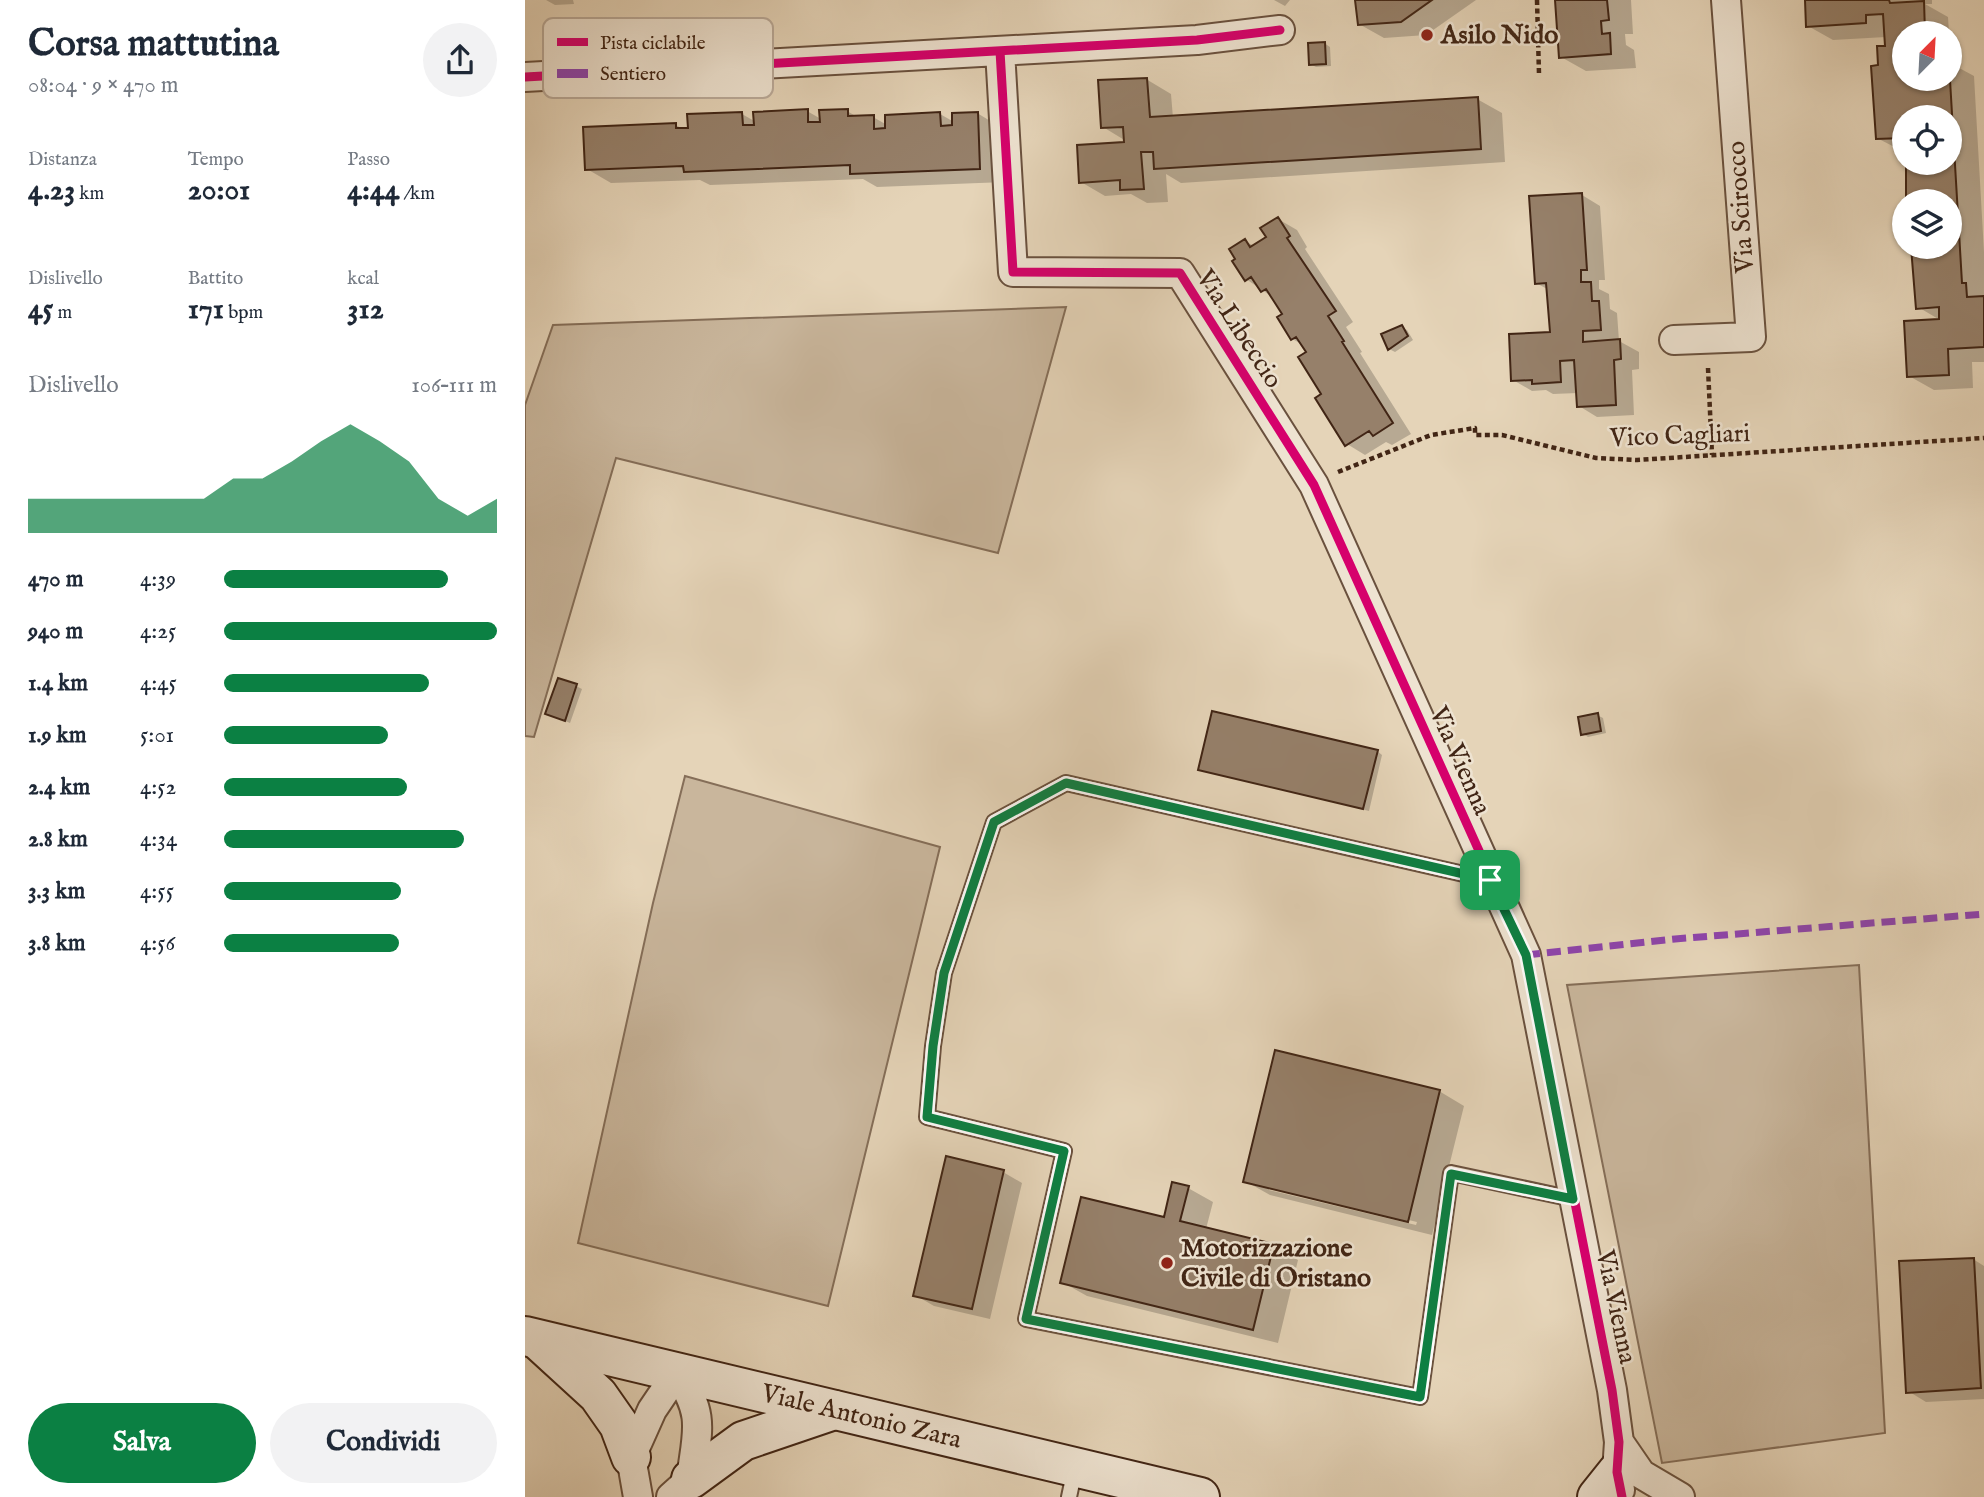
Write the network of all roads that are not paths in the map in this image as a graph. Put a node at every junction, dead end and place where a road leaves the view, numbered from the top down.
1 (1727, 0) edge
2 (1280, 30) dead end
3 (1000, 51) junction
4 (773, 63) edge
5 (543, 76) edge
6 (525, 77) edge
7 (1674, 340) dead end
8 (1314, 485) joint
9 (1490, 880) junction
10 (1573, 1199) junction
11 (531, 1338) edge
12 (677, 1373) junction
13 (834, 1410) junction
14 (631, 1457) junction
15 (1613, 1477) edge
16 (1073, 1482) edge
17 (681, 1488) edge
18 (638, 1497) edge
19 (1201, 1497) edge
20 (1680, 1497) edge

1 - 7 street, Via Scirocco
2 - 3 street
3 - 4 street
3 - 8 street, Via Libeccio
5 - 6 street
8 - 9 street, Via Vienna
9 - 10 street, Via Vienna
9 - 10 lane
10 - 15 street, Via Vienna
11 - 12 main road, Viale Antonio Zara
11 - 14 main road
12 - 13 main road, Viale Antonio Zara
12 - 14 street
12 - 17 street
13 - 16 main road, Viale Antonio Zara
13 - 17 main road
14 - 18 street
15 - 20 street
16 - 19 main road, Viale Antonio Zara

